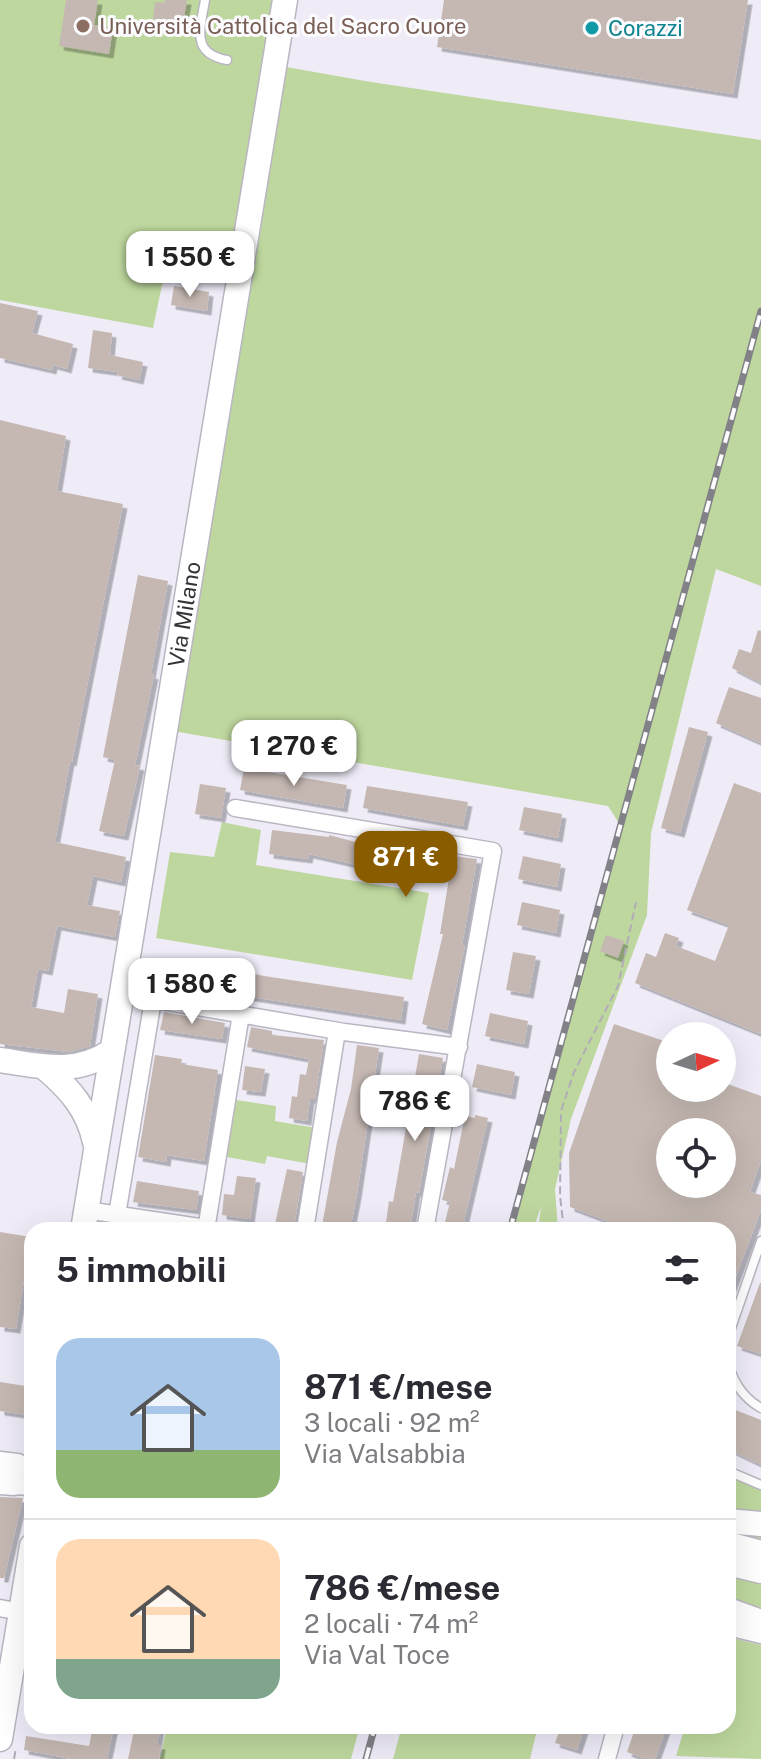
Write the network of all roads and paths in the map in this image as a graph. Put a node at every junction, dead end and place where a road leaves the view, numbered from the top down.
1 (205, 0) edge
2 (285, 0) edge
3 (227, 60) dead end
4 (235, 808) dead end
5 (636, 902) dead end
6 (121, 994) junction
7 (153, 1000) junction
8 (241, 1014) junction
9 (337, 1031) junction
10 (459, 1047) junction
11 (112, 1051) junction
12 (0, 1060) edge
13 (75, 1077) junction
14 (107, 1082) junction
15 (96, 1148) junction
16 (117, 1215) junction
17 (85, 1220) edge
18 (162, 1222) edge
19 (207, 1222) edge
20 (306, 1222) edge
21 (426, 1222) edge
22 (563, 1222) edge
23 (761, 1241) edge
24 (736, 1314) edge
25 (736, 1382) edge
26 (761, 1408) edge
27 (736, 1474) edge
28 (761, 1485) edge
29 (736, 1522) edge
30 (761, 1524) edge
31 (736, 1546) edge
32 (761, 1553) edge
33 (736, 1565) edge
34 (24, 1570) edge
35 (761, 1571) edge
36 (11, 1610) edge
37 (736, 1614) edge
38 (760, 1625) edge
39 (736, 1626) edge
40 (614, 1734) edge
41 (0, 1739) edge
42 (607, 1759) edge

1 - 3 lane
2 - 6 main road, Via Milano
4 - 10 street
5 - 22 path
6 - 7 street
6 - 11 main road, Via Milano
7 - 8 street
7 - 16 street
8 - 9 street
8 - 19 street
9 - 10 street
9 - 20 street
10 - 21 street
11 - 13 main road
11 - 14 main road, Via Milano
12 - 13 main road
13 - 14 main road
13 - 15 main road
14 - 15 main road, Via Milano
15 - 17 main road, Via Milano
16 - 17 street
16 - 18 street
23 - 24 lane
25 - 26 lane
27 - 28 lane
29 - 30 main road
31 - 32 main road
33 - 35 main road
34 - 36 main road
36 - 41 main road
37 - 38 main road
38 - 39 street
40 - 42 street

